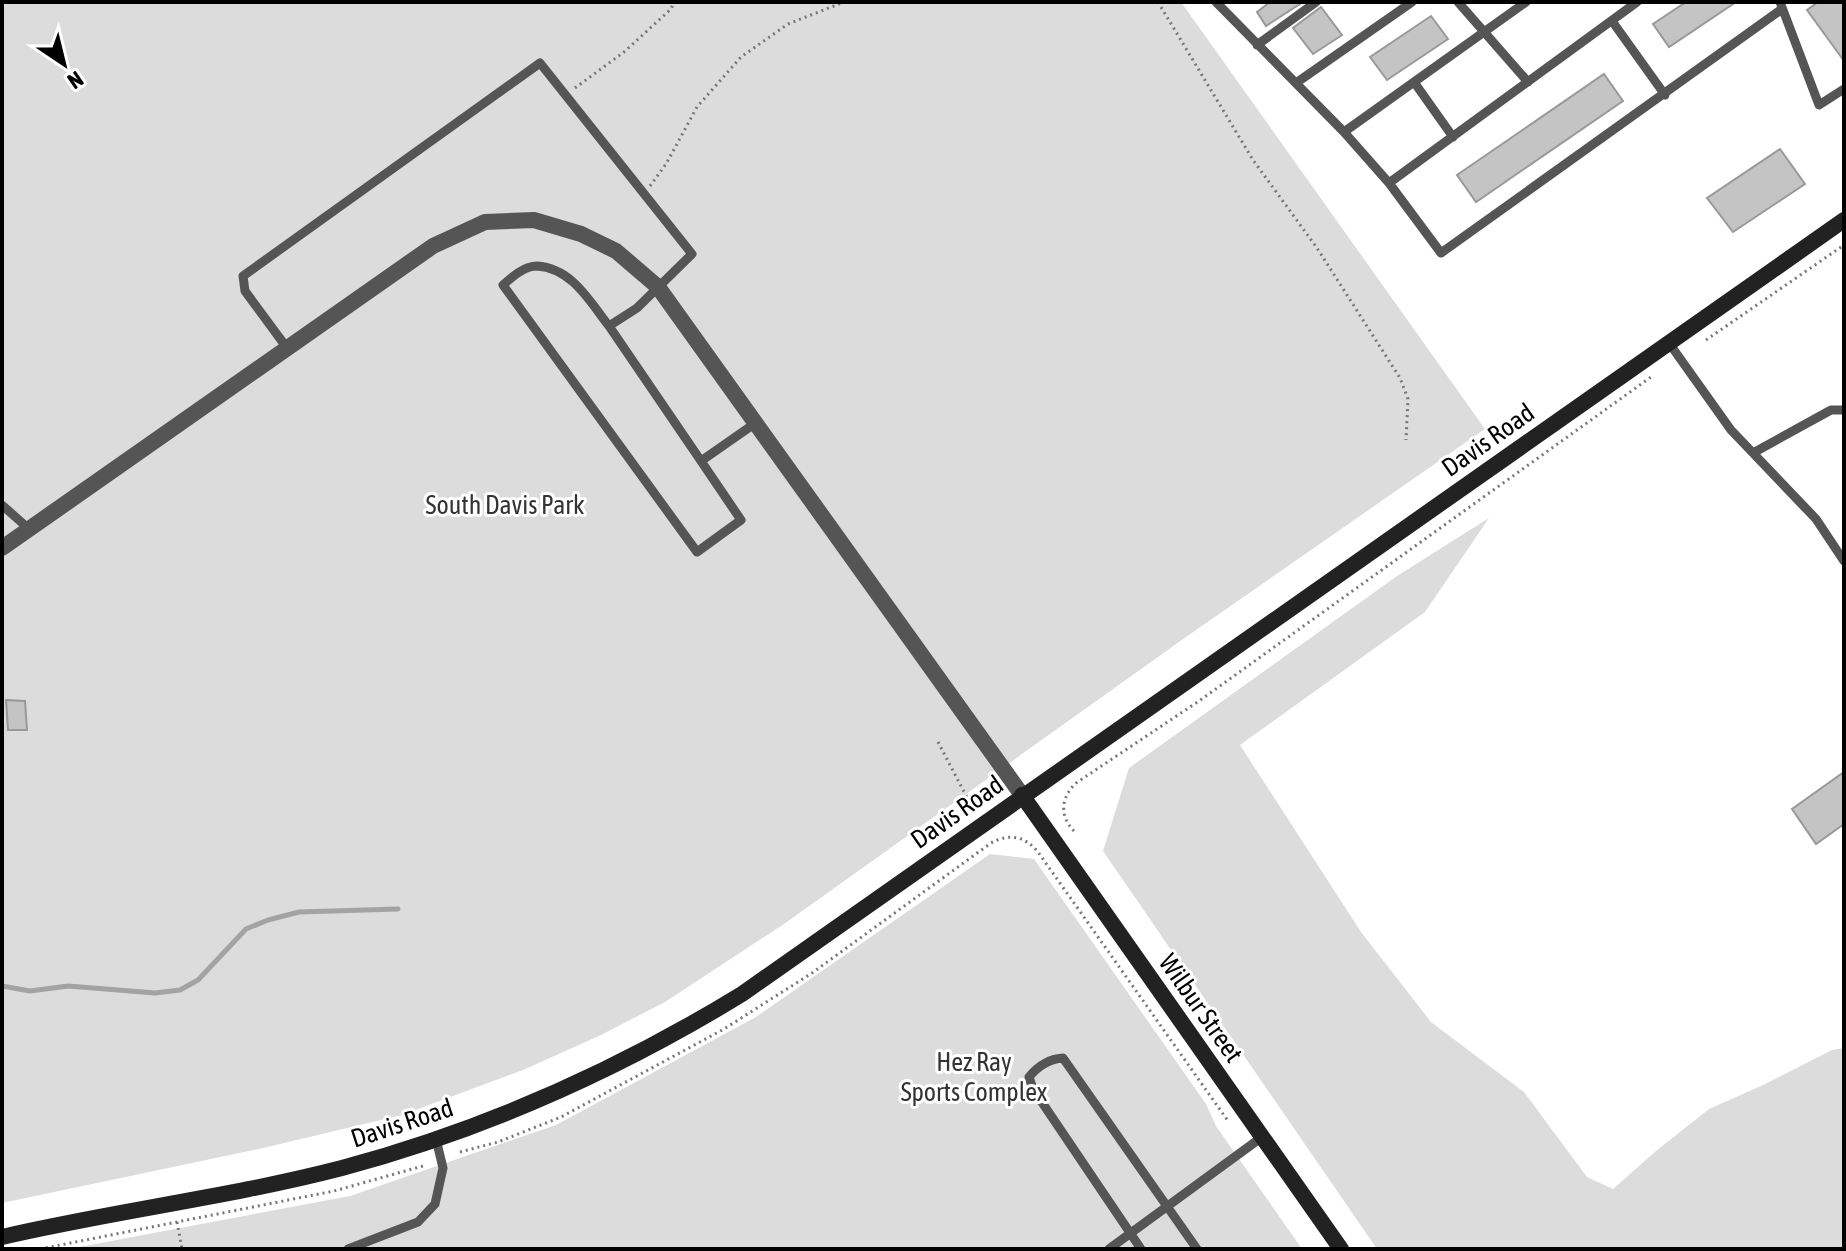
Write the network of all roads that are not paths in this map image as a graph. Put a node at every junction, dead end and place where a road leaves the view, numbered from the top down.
1 (1216, 2) edge
2 (1316, 2) edge
3 (1412, 2) edge
4 (1458, 2) edge
5 (1526, 2) edge
6 (1637, 2) edge
7 (1781, 6) edge
8 (1612, 21) junction
9 (1485, 31) junction
10 (1257, 45) junction
11 (1414, 82) junction
12 (1528, 82) junction
13 (1296, 83) junction
14 (1844, 89) edge
15 (1665, 95) junction
16 (1344, 132) junction
17 (1453, 137) junction
18 (1389, 183) junction
19 (1844, 220) edge
20 (658, 287) junction
21 (609, 326) junction
22 (1669, 343) junction
23 (287, 348) junction
24 (1844, 410) edge
25 (757, 422) junction
26 (1753, 453) junction
27 (701, 461) junction
28 (2, 505) edge
29 (29, 529) junction
30 (2, 548) edge
31 (1844, 561) edge
32 (1022, 795) junction
33 (1262, 1137) junction
34 (436, 1139) junction
35 (1168, 1206) junction
36 (1130, 1233) junction
37 (2, 1237) edge
38 (379, 1244) edge
39 (348, 1249) edge
40 (1109, 1249) edge
41 (1141, 1249) edge
42 (1197, 1249) edge
43 (1341, 1249) edge

1 - 10 lane
2 - 10 lane
3 - 13 lane
4 - 9 lane
5 - 9 lane
6 - 8 lane
7 - 14 lane
7 - 15 lane
8 - 12 lane
8 - 15 lane
9 - 11 lane
9 - 12 lane
10 - 13 lane
11 - 16 lane
11 - 17 lane
12 - 17 lane
13 - 16 lane
15 - 18 lane
16 - 18 lane
17 - 18 lane
19 - 22 street, Davis Road
20 - 21 lane
20 - 23 street
20 - 23 lane
20 - 25 street
21 - 27 lane
21 - 27 lane
22 - 26 lane
22 - 32 street, Davis Road
23 - 29 street
24 - 26 lane
25 - 27 lane
25 - 32 street
26 - 31 lane
28 - 29 lane
29 - 30 street
32 - 33 street, Wilbur Street
32 - 34 street, Davis Road
33 - 35 lane
33 - 43 street, Wilbur Street
34 - 37 street, Davis Road
34 - 38 lane
35 - 36 lane
35 - 36 lane
35 - 42 lane
36 - 40 lane
36 - 41 lane
38 - 39 lane

